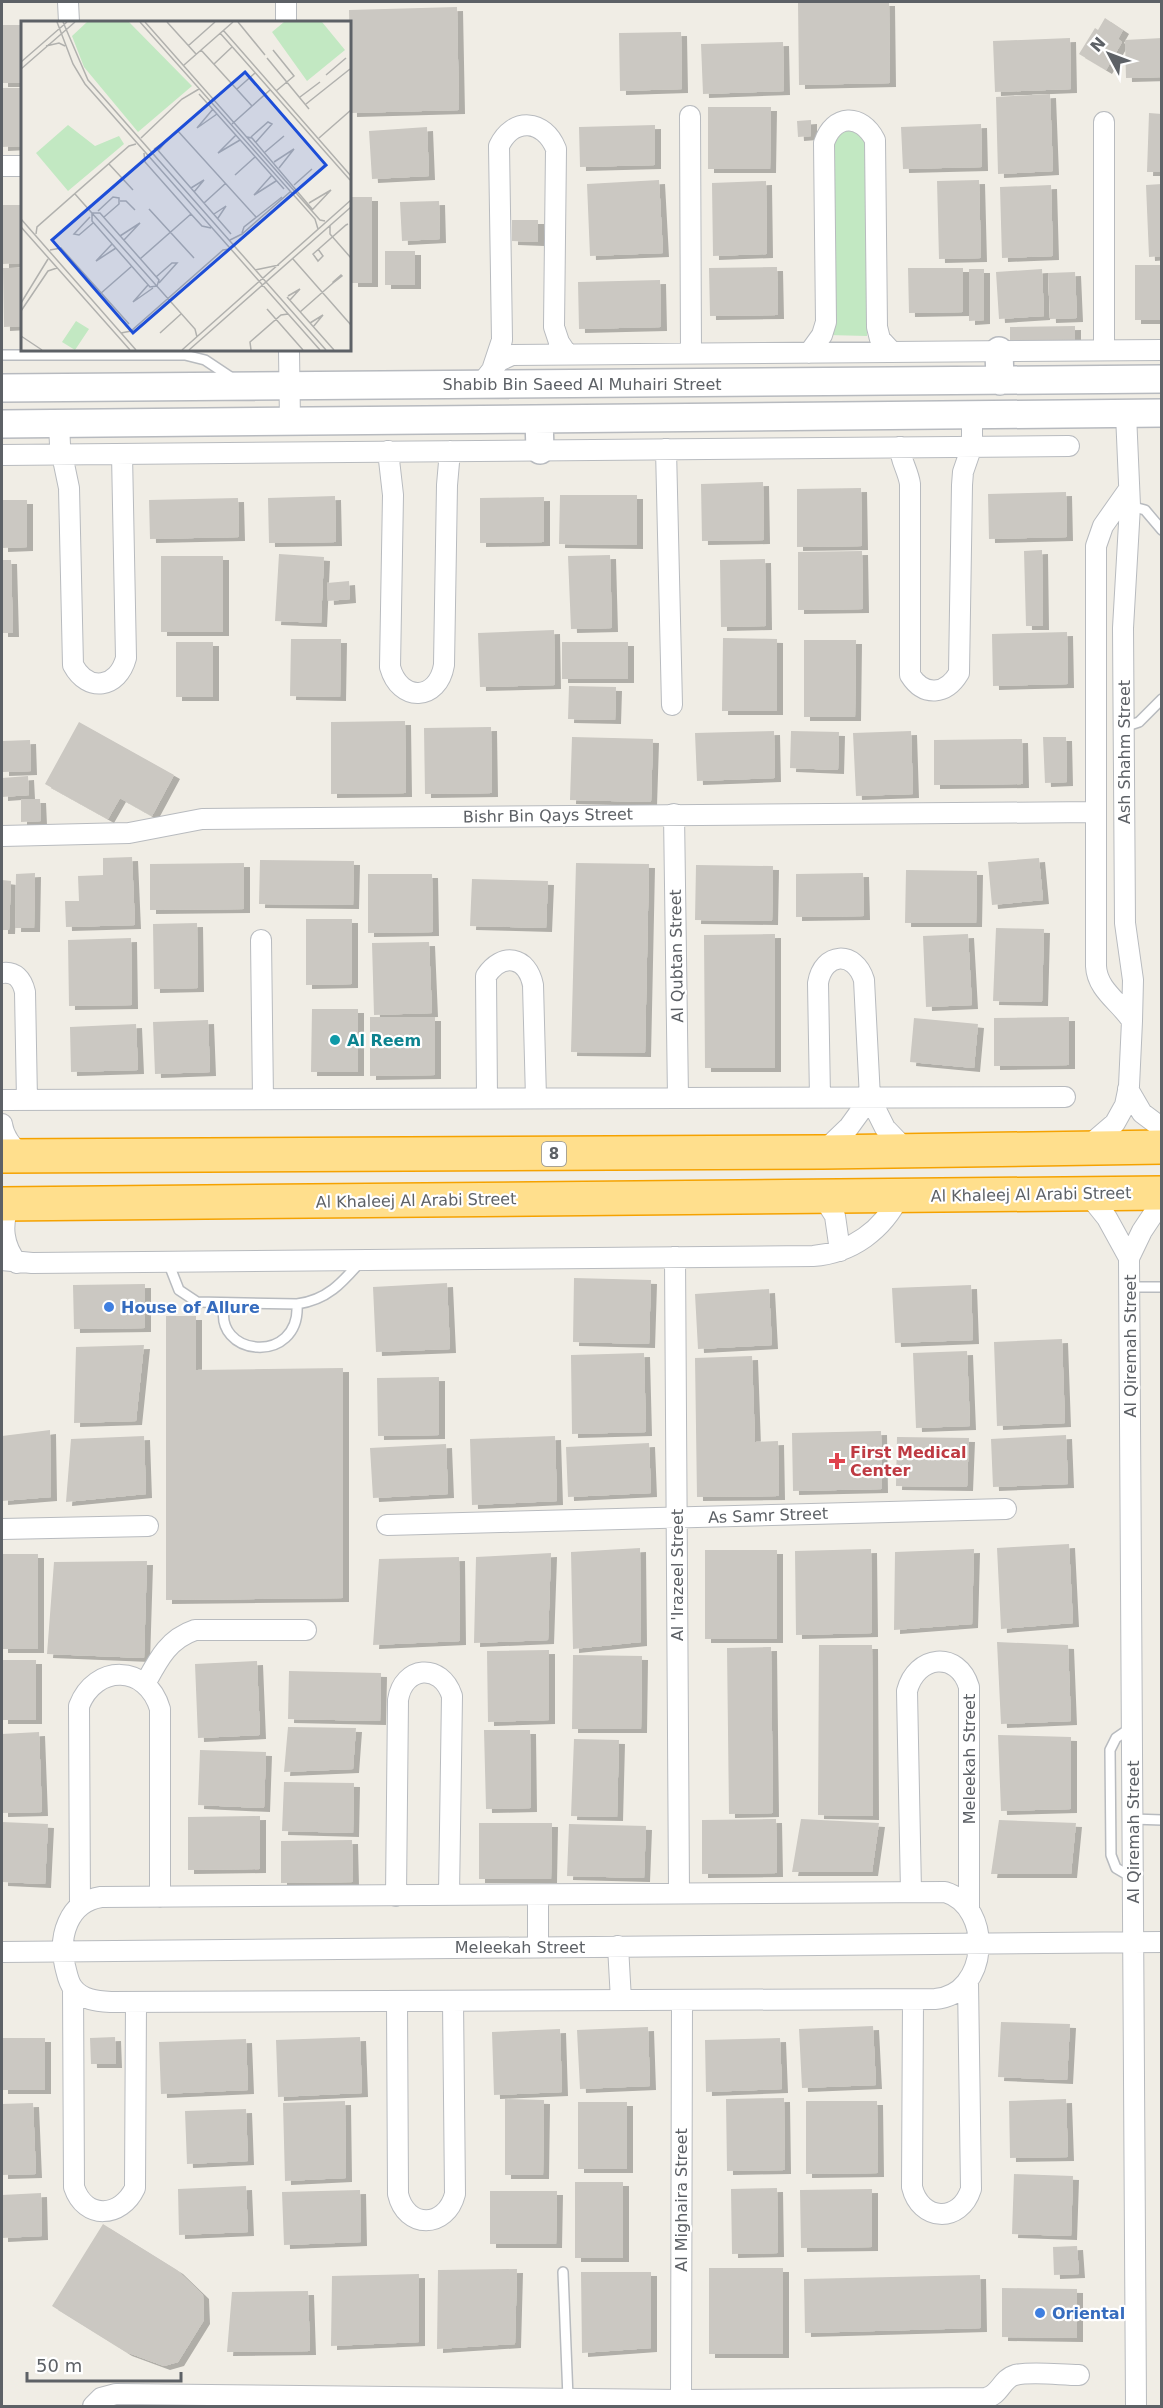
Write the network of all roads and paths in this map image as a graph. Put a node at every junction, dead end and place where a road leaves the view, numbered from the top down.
1 (68, 2) edge
2 (286, 2) edge
3 (69, 21) edge
4 (286, 21) edge
5 (690, 116) dead end
6 (1104, 122) dead end
7 (2, 166) edge
8 (21, 166) edge
9 (1104, 350) junction
10 (1161, 350) edge
11 (289, 351) edge
12 (999, 351) junction
13 (809, 352) junction
14 (892, 352) junction
15 (567, 354) junction
16 (691, 354) junction
17 (2, 355) edge
18 (487, 376) junction
19 (1161, 380) edge
20 (922, 381) junction
21 (1000, 381) junction
22 (245, 386) junction
23 (290, 386) junction
24 (2, 388) edge
25 (1161, 413) edge
26 (1126, 414) junction
27 (924, 416) junction
28 (972, 416) junction
29 (539, 420) junction
30 (290, 422) junction
31 (2, 424) edge
32 (59, 424) junction
33 (972, 446) junction
34 (1069, 446) dead end
35 (900, 447) junction
36 (666, 449) junction
37 (540, 450) junction
38 (388, 451) junction
39 (450, 451) junction
40 (122, 453) junction
41 (61, 454) junction
42 (2, 455) edge
43 (1130, 497) junction
44 (1107, 521) junction
45 (1129, 528) junction
46 (1161, 530) edge
47 (1161, 699) edge
48 (672, 705) dead end
49 (1124, 727) junction
50 (1096, 812) junction
51 (674, 814) junction
52 (2, 836) edge
53 (261, 940) dead end
54 (2, 973) edge
55 (1098, 980) junction
56 (1133, 980) junction
57 (1132, 1021) junction
58 (1128, 1089) junction
59 (820, 1097) junction
60 (1065, 1097) dead end
61 (487, 1098) junction
62 (536, 1098) junction
63 (678, 1098) junction
64 (870, 1098) junction
65 (263, 1099) junction
66 (27, 1100) junction
67 (2, 1102) edge
68 (2, 1124) edge
69 (1161, 1128) edge
70 (1085, 1148) junction
71 (1161, 1148) edge
72 (907, 1151) junction
73 (822, 1152) junction
74 (12, 1156) edge
75 (1086, 1193) junction
76 (1161, 1193) edge
77 (900, 1195) junction
78 (823, 1197) junction
79 (1161, 1201) edge
80 (5, 1204) edge
81 (840, 1251) junction
82 (675, 1257) junction
83 (1130, 1258) junction
84 (362, 1260) junction
85 (9, 1262) edge
86 (168, 1262) junction
87 (1130, 1287) junction
88 (1161, 1287) edge
89 (225, 1304) junction
90 (297, 1304) junction
91 (1006, 1509) dead end
92 (676, 1517) junction
93 (387, 1525) dead end
94 (148, 1526) dead end
95 (2, 1529) edge
96 (306, 1630) dead end
97 (145, 1684) junction
98 (1132, 1727) junction
99 (1133, 1819) junction
100 (1161, 1820) edge
101 (1133, 1878) junction
102 (911, 1892) junction
103 (679, 1893) junction
104 (449, 1895) junction
105 (538, 1895) junction
106 (396, 1896) junction
107 (160, 1897) junction
108 (80, 1905) junction
109 (969, 1908) junction
110 (1134, 1942) junction
111 (1161, 1942) edge
112 (980, 1943) junction
113 (618, 1946) junction
114 (538, 1947) junction
115 (61, 1951) junction
116 (2, 1952) edge
117 (969, 1982) junction
118 (73, 1988) junction
119 (621, 2000) junction
120 (682, 2000) junction
121 (912, 2000) junction
122 (398, 2001) junction
123 (453, 2001) junction
124 (136, 2002) junction
125 (563, 2272) dead end
126 (1079, 2375) dead end
127 (568, 2398) junction
128 (681, 2400) junction
129 (990, 2402) edge
130 (93, 2406) edge
131 (1136, 2406) edge

1 - 3 street
2 - 4 street
5 - 16 street, Shabib Bin Saeed Al Muhairi Street
6 - 9 street
7 - 8 street
9 - 10 street
9 - 12 street
11 - 23 street
12 - 14 street
12 - 21 street
13 - 14 street
13 - 14 street
13 - 16 street
15 - 16 street
15 - 18 street
15 - 18 street, Shabib Bin Saeed Al Muhairi Street
17 - 22 lane
18 - 20 street, Shabib Bin Saeed Al Muhairi Street
18 - 23 street, Shabib Bin Saeed Al Muhairi Street
19 - 21 street, Shabib Bin Saeed Al Muhairi Street
20 - 21 street, Shabib Bin Saeed Al Muhairi Street
20 - 27 street
22 - 23 street, Shabib Bin Saeed Al Muhairi Street
22 - 24 street, Shabib Bin Saeed Al Muhairi Street
23 - 30 street
25 - 26 street, Shabib Bin Saeed Al Muhairi Street
26 - 28 street, Shabib Bin Saeed Al Muhairi Street
26 - 43 street, Ash Shahm Street
27 - 28 street, Shabib Bin Saeed Al Muhairi Street
27 - 29 street, Shabib Bin Saeed Al Muhairi Street
28 - 33 street
29 - 30 street, Shabib Bin Saeed Al Muhairi Street
29 - 37 street
30 - 32 street, Shabib Bin Saeed Al Muhairi Street
31 - 32 street, Shabib Bin Saeed Al Muhairi Street
32 - 41 street
33 - 34 street
33 - 35 street
33 - 35 street
35 - 36 street
36 - 37 street
36 - 48 street
37 - 39 street
38 - 39 street
38 - 39 street
38 - 40 street
40 - 41 street
40 - 41 street
41 - 42 street
43 - 44 street
43 - 45 street, Ash Shahm Street
43 - 46 lane
44 - 45 street
44 - 50 street
45 - 49 street, Ash Shahm Street
47 - 49 lane
49 - 56 street, Ash Shahm Street
50 - 51 street, Bishr Bin Qays Street
50 - 55 street
51 - 52 street, Bishr Bin Qays Street
51 - 63 street, Al Qubtan Street
53 - 65 street
54 - 66 street
55 - 56 street
55 - 57 street
56 - 57 street, Ash Shahm Street
57 - 58 street, Ash Shahm Street
58 - 69 street
58 - 70 street, Ash Shahm Street
59 - 63 street
59 - 64 street
59 - 64 street
60 - 64 street
61 - 62 street
61 - 62 street
61 - 65 street
62 - 63 street
64 - 72 street
64 - 73 street
65 - 66 street
66 - 67 street
68 - 74 street
70 - 71 highway, 8
70 - 72 highway, 8
72 - 73 highway, 8
73 - 74 highway, 8
75 - 76 highway, Al Khaleej Al Arabi Street
75 - 77 highway, Al Khaleej Al Arabi Street
75 - 83 street, Al Qiremah Street
77 - 78 highway, Al Khaleej Al Arabi Street
77 - 81 street
78 - 80 highway, Al Khaleej Al Arabi Street
78 - 81 street
79 - 83 street, Al Qiremah Street
80 - 85 street, Al Khaleej Al Arabi Street
81 - 82 street
82 - 84 street
82 - 92 street, Al 'Irazeel Street
83 - 87 street, Al Qiremah Street
84 - 86 street
84 - 90 lane
85 - 86 street
86 - 89 lane
87 - 88 lane
87 - 98 street, Al Qiremah Street
89 - 90 lane
89 - 90 lane
91 - 92 street, As Samr Street
92 - 93 street, As Samr Street
92 - 103 street, Al 'Irazeel Street
94 - 95 street
96 - 97 street
97 - 107 street
97 - 108 street
98 - 99 street, Al Qiremah Street
98 - 101 lane
99 - 100 lane
99 - 101 street, Al Qiremah Street
101 - 110 street, Al Qiremah Street
102 - 103 street
102 - 109 street
102 - 109 street, Meleekah Street
103 - 105 street
104 - 105 street
104 - 106 street
104 - 106 street
105 - 114 street
106 - 107 street
107 - 108 street
108 - 115 street
109 - 112 street, Meleekah Street
110 - 111 street, Meleekah Street
110 - 112 street, Meleekah Street
110 - 131 street, Al Qiremah Street
112 - 113 street, Meleekah Street
112 - 117 street
113 - 114 street, Meleekah Street
113 - 119 street
114 - 115 street, Meleekah Street
115 - 116 street, Meleekah Street
115 - 118 street
117 - 121 street
117 - 121 street
118 - 124 street
118 - 124 street
119 - 120 street
119 - 123 street
120 - 121 street
120 - 128 street, Al Mighaira Street
122 - 123 street
122 - 123 street
122 - 124 street
125 - 127 lane
126 - 129 street
127 - 128 street
127 - 130 street
128 - 129 street

